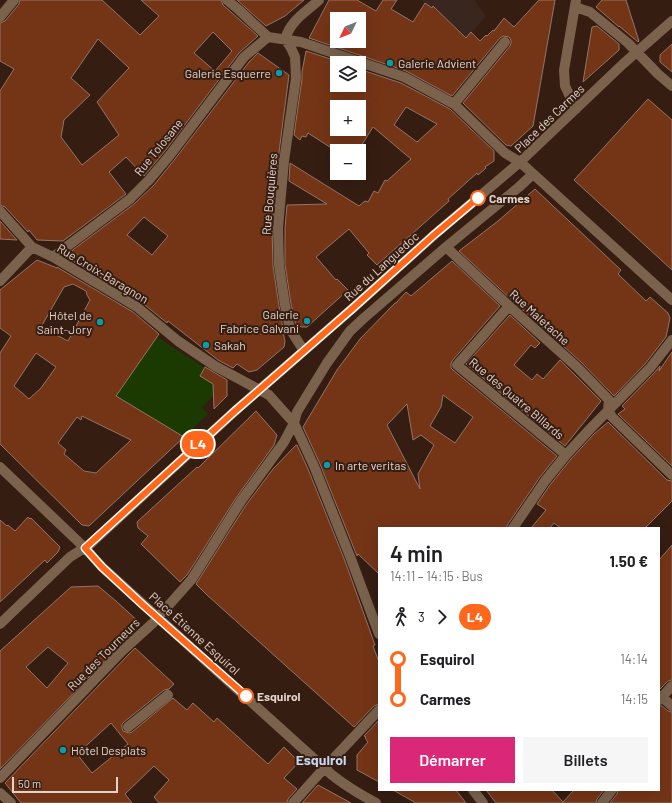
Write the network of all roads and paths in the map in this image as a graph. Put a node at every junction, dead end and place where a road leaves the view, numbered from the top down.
1 (14, 0) edge
2 (227, 0) edge
3 (319, 0) edge
4 (575, 4) edge
5 (0, 17) edge
6 (672, 21) edge
7 (268, 37) junction
8 (285, 39) junction
9 (505, 42) dead end
10 (637, 52) junction
11 (672, 86) edge
12 (454, 104) junction
13 (576, 109) junction
14 (520, 162) junction
15 (533, 174) junction
16 (0, 211) edge
17 (32, 247) junction
18 (446, 247) junction
19 (53, 257) junction
20 (0, 281) edge
21 (672, 300) edge
22 (509, 306) junction
23 (672, 340) edge
24 (304, 351) junction
25 (259, 390) junction
26 (608, 410) junction
27 (294, 423) junction
28 (566, 456) junction
29 (0, 467) edge
30 (672, 475) edge
31 (514, 527) edge
32 (85, 548) junction
33 (158, 617) junction
34 (0, 624) edge
35 (378, 631) edge
36 (672, 686) edge
37 (168, 695) dead end
38 (660, 698) edge
39 (672, 706) edge
40 (378, 711) edge
41 (128, 727) dead end
42 (325, 768) junction
43 (0, 778) edge
44 (474, 791) edge
45 (611, 791) edge
46 (0, 793) edge
47 (11, 803) edge
48 (294, 803) edge
49 (376, 803) edge
50 (483, 803) edge
51 (602, 803) edge

1 - 5 street
2 - 7 street
3 - 8 street
4 - 10 street
4 - 13 street
6 - 10 street
7 - 8 street
7 - 19 street, Rue Tolosane
8 - 12 street
8 - 24 street, Rue Bouquières
9 - 12 street
10 - 11 street
10 - 13 street, Place des Carmes
12 - 14 street
13 - 14 street, Place des Carmes
14 - 15 street, Place des Carmes
14 - 24 street, Rue du Languedoc
15 - 18 street
15 - 21 street, Place des Carmes
16 - 17 street, Rue Croix-Baragnon
17 - 19 street, Rue Croix-Baragnon
17 - 20 street
18 - 22 street, Rue Maletache
18 - 27 street, Rue des Tourneurs
19 - 25 street, Rue Croix-Baragnon
22 - 26 street, Rue Maletache
22 - 28 street, Rue des Quatre Billards
23 - 26 street
24 - 25 street, Rue du Languedoc
25 - 27 street, Rue Croix-Baragnon
25 - 32 street, Rue du Languedoc
26 - 28 street
26 - 30 street
27 - 33 street, Rue des Tourneurs
27 - 35 street, Rue Croix-Baragnon
28 - 31 street
29 - 32 street, Place Étienne Esquirol
32 - 33 street, Place Étienne Esquirol
32 - 34 street, Rue du Languedoc
33 - 42 street, Place Étienne Esquirol
33 - 43 street, Rue des Tourneurs
36 - 38 street
37 - 41 street
38 - 39 street
40 - 42 street
42 - 48 street
42 - 49 street, Place Étienne Esquirol
44 - 50 street
45 - 51 street
46 - 47 street

